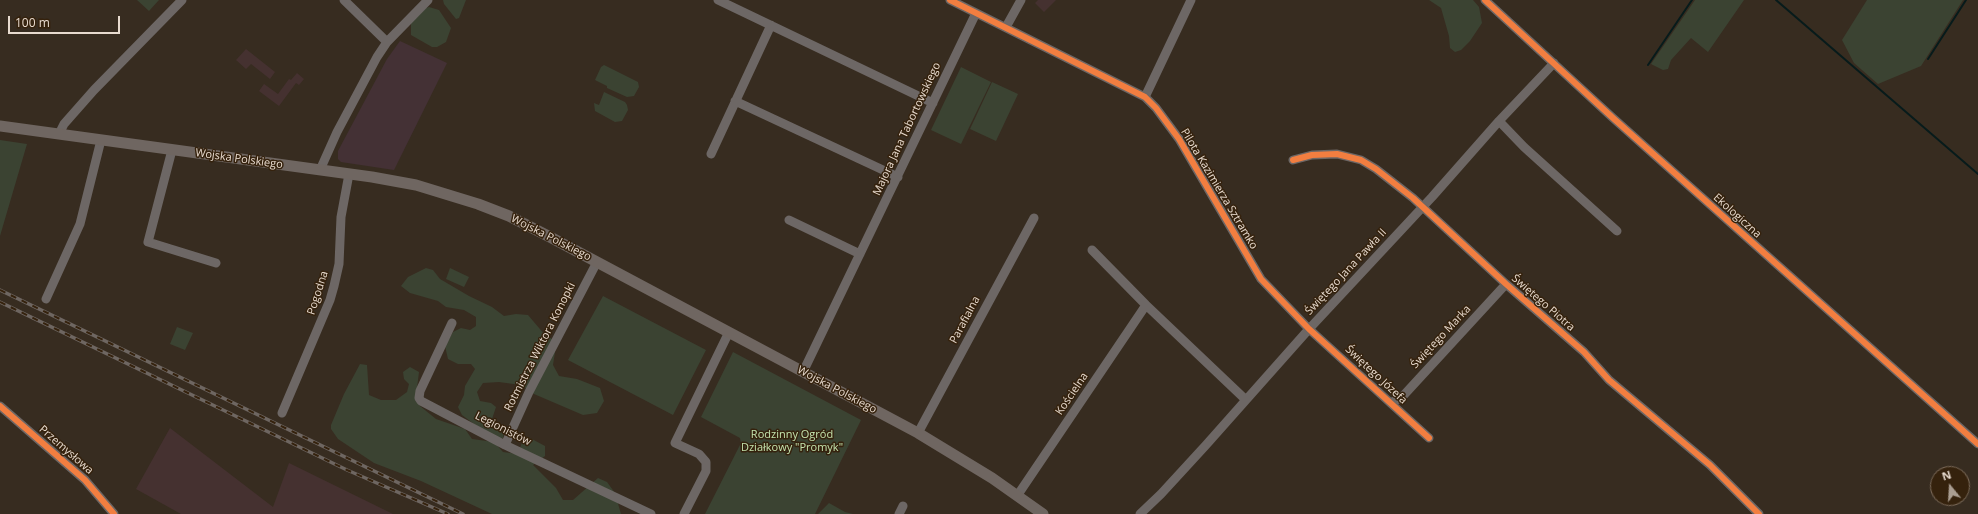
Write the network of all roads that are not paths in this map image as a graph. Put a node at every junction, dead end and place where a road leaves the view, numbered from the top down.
1 (182, 0) edge
2 (344, 0) edge
3 (428, 0) edge
4 (718, 0) edge
5 (950, 0) edge
6 (1021, 0) edge
7 (1191, 0) edge
8 (1485, 0) edge
9 (976, 13) junction
10 (771, 25) junction
11 (1006, 27) junction
12 (387, 42) junction
13 (1554, 63) junction
14 (1145, 97) junction
15 (735, 101) junction
16 (933, 103) junction
17 (1498, 121) junction
18 (0, 126) edge
19 (59, 134) junction
20 (101, 140) junction
21 (172, 150) junction
22 (711, 154) dead end
23 (1293, 160) dead end
24 (320, 170) junction
25 (348, 174) junction
26 (898, 176) junction
27 (1422, 207) junction
28 (1034, 218) dead end
29 (789, 220) dead end
30 (1617, 230) dead end
31 (1092, 250) dead end
32 (860, 254) junction
33 (597, 262) junction
34 (216, 263) dead end
35 (1506, 284) junction
36 (46, 299) dead end
37 (1146, 305) junction
38 (452, 323) dead end
39 (1309, 329) junction
40 (730, 332) junction
41 (803, 372) junction
42 (1246, 400) junction
43 (1392, 402) junction
44 (0, 406) edge
45 (282, 413) dead end
46 (918, 433) junction
47 (1429, 438) dead end
48 (1978, 444) edge
49 (505, 445) junction
50 (1017, 496) junction
51 (114, 514) edge
52 (651, 514) edge
53 (684, 514) edge
54 (1043, 514) edge
55 (1140, 514) edge
56 (1759, 514) edge

1 - 19 street
2 - 12 street
3 - 12 street
4 - 10 street
5 - 9 street, Pilota Kazimierza Sztramko
6 - 11 street
7 - 14 street
8 - 13 street, Ekologiczna
9 - 11 street, Pilota Kazimierza Sztramko
9 - 16 street, Majora Jana Tabortowskiego
10 - 15 street
10 - 16 street
11 - 14 street, Pilota Kazimierza Sztramko
12 - 24 street
13 - 17 street, Świętego Jana Pawła II
13 - 48 street, Ekologiczna
14 - 39 street, Pilota Kazimierza Sztramko
15 - 22 street
15 - 26 street
16 - 26 street, Majora Jana Tabortowskiego
17 - 27 street, Świętego Jana Pawła II
17 - 30 street
18 - 19 main road, Wojska Polskiego
19 - 20 main road, Wojska Polskiego
20 - 21 main road, Wojska Polskiego
20 - 36 street
21 - 24 main road, Wojska Polskiego
21 - 34 street
23 - 27 street, Świętego Piotra
24 - 25 main road, Wojska Polskiego
25 - 33 main road, Wojska Polskiego
25 - 45 street, Pogodna
26 - 32 street, Majora Jana Tabortowskiego
27 - 35 street, Świętego Piotra
27 - 39 street, Świętego Jana Pawła II
28 - 46 street, Parafialna
29 - 32 street
31 - 37 street
32 - 41 street, Majora Jana Tabortowskiego
33 - 40 main road, Wojska Polskiego
33 - 49 street, Rotmistrza Wiktora Konopki
35 - 43 street, Świętego Marka
35 - 56 street, Świętego Piotra
37 - 42 street
37 - 50 street, Kościelna
38 - 49 street, Legionistów
39 - 42 street, Świętego Jana Pawła II
39 - 43 street, Świętego Józefa
40 - 41 main road, Wojska Polskiego
40 - 53 street
41 - 46 main road, Wojska Polskiego
42 - 55 street, Świętego Jana Pawła II
43 - 47 street, Świętego Józefa
44 - 51 street, Przemysłowa
46 - 50 main road, Wojska Polskiego
49 - 52 street, Legionistów
50 - 54 main road, Wojska Polskiego

